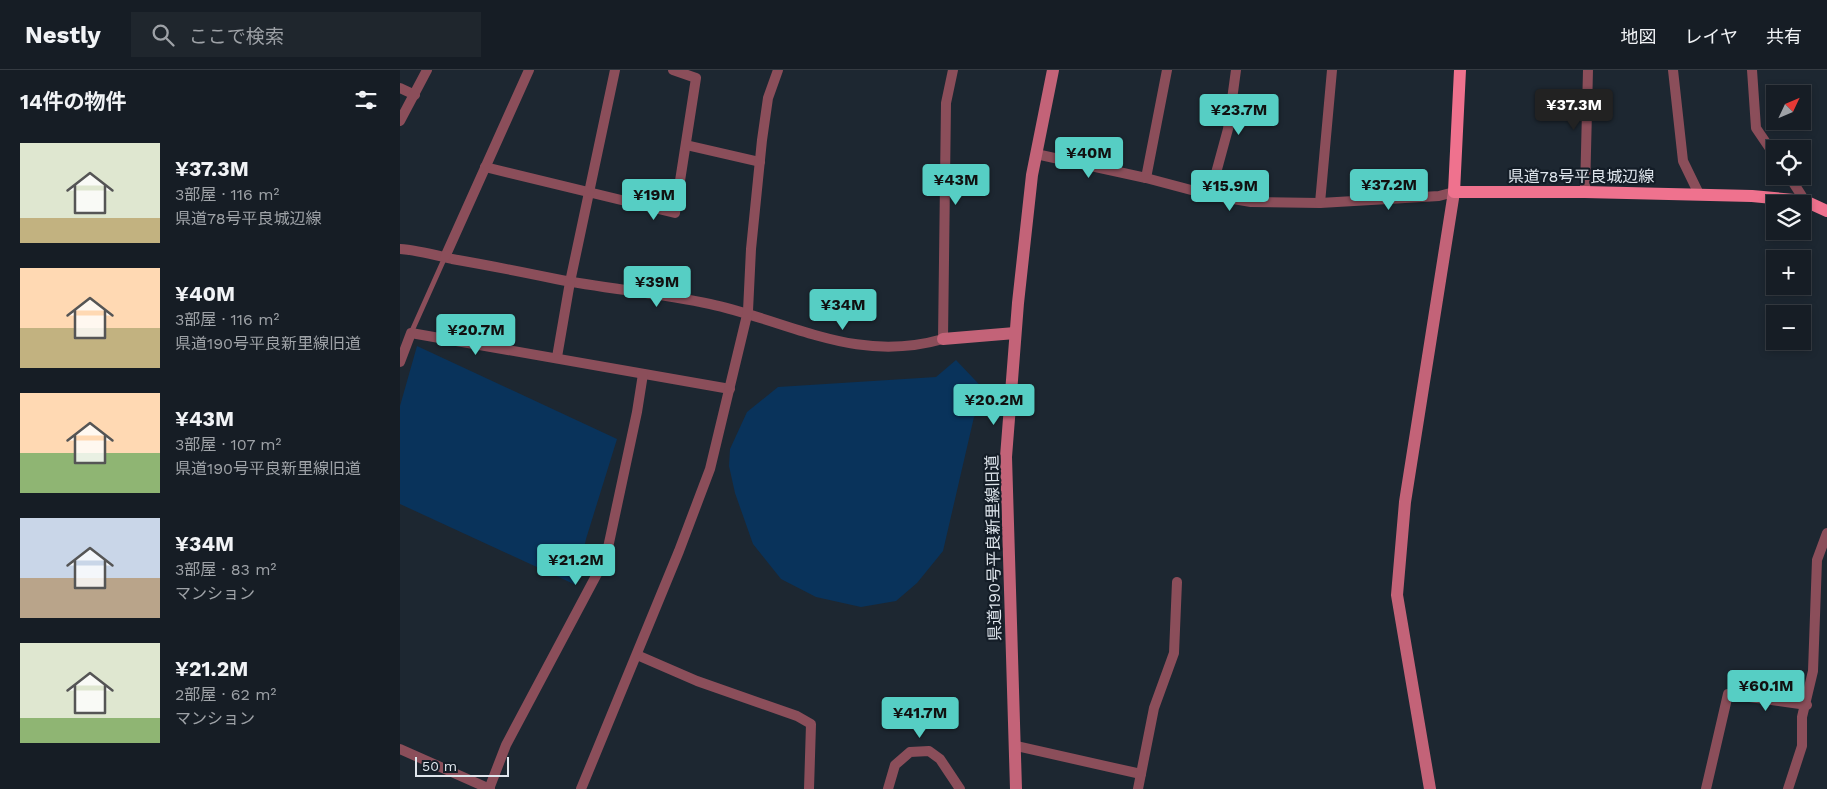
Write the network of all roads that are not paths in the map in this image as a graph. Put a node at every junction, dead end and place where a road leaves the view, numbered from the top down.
1 (427, 70) edge
2 (529, 70) edge
3 (615, 70) edge
4 (673, 70) edge
5 (778, 70) edge
6 (953, 70) edge
7 (1053, 70) edge
8 (1167, 70) edge
9 (1236, 70) edge
10 (1332, 70) edge
11 (1460, 70) edge
12 (1588, 70) edge
13 (1673, 70) edge
14 (1752, 70) edge
15 (688, 72) edge
16 (400, 88) edge
17 (415, 95) junction
18 (400, 121) edge
19 (1766, 143) edge
20 (686, 145) junction
21 (1036, 154) junction
22 (760, 162) junction
23 (485, 167) junction
24 (1146, 178) junction
25 (588, 192) junction
26 (1454, 192) junction
27 (1585, 192) junction
28 (1698, 194) junction
29 (1210, 195) junction
30 (1766, 198) edge
31 (1320, 203) junction
32 (1811, 204) edge
33 (1827, 211) edge
34 (400, 249) edge
35 (445, 257) junction
36 (570, 282) junction
37 (748, 313) junction
38 (411, 333) junction
39 (1015, 333) junction
40 (942, 339) junction
41 (557, 358) junction
42 (400, 362) edge
43 (643, 374) junction
44 (730, 389) junction
45 (1827, 532) edge
46 (1177, 582) dead end
47 (637, 655) junction
48 (1806, 705) junction
49 (1016, 746) junction
50 (400, 749) edge
51 (1141, 774) junction
52 (489, 789) edge
53 (581, 789) edge
54 (809, 789) edge
55 (888, 789) edge
56 (960, 789) edge
57 (1016, 789) edge
58 (1138, 789) edge
59 (1430, 789) edge
60 (1706, 789) edge
61 (1788, 789) edge

1 - 17 street
2 - 23 street
3 - 25 street
4 - 15 street
5 - 22 street
6 - 40 street
7 - 21 street, 県道190号平良新里線旧道
8 - 24 street
9 - 29 street
10 - 31 street
11 - 26 main road
12 - 27 street
13 - 28 street
14 - 19 street
15 - 20 street
16 - 17 street
17 - 18 street
20 - 22 street
20 - 25 street
21 - 24 street
21 - 39 street, 県道190号平良新里線旧道
22 - 37 street
23 - 25 street
23 - 35 street
24 - 29 street
25 - 36 street
26 - 27 main road, 県道78号平良城辺線
26 - 31 street
26 - 59 street
27 - 28 main road, 県道78号平良城辺線
28 - 30 main road, 県道78号平良城辺線
29 - 31 street
32 - 33 main road, 県道78号平良城辺線
34 - 35 street
35 - 36 street
35 - 38 lane
36 - 37 street
36 - 41 street
37 - 40 street
37 - 44 street
38 - 41 street
38 - 42 street
39 - 40 street
39 - 49 street, 県道190号平良新里線旧道
41 - 43 street
43 - 44 street
43 - 52 street
44 - 47 street
45 - 48 street
46 - 51 street
47 - 53 street
47 - 54 street
48 - 60 street
48 - 61 street
49 - 51 street
49 - 57 street, 県道190号平良新里線旧道
50 - 52 street
51 - 58 street
55 - 56 street

